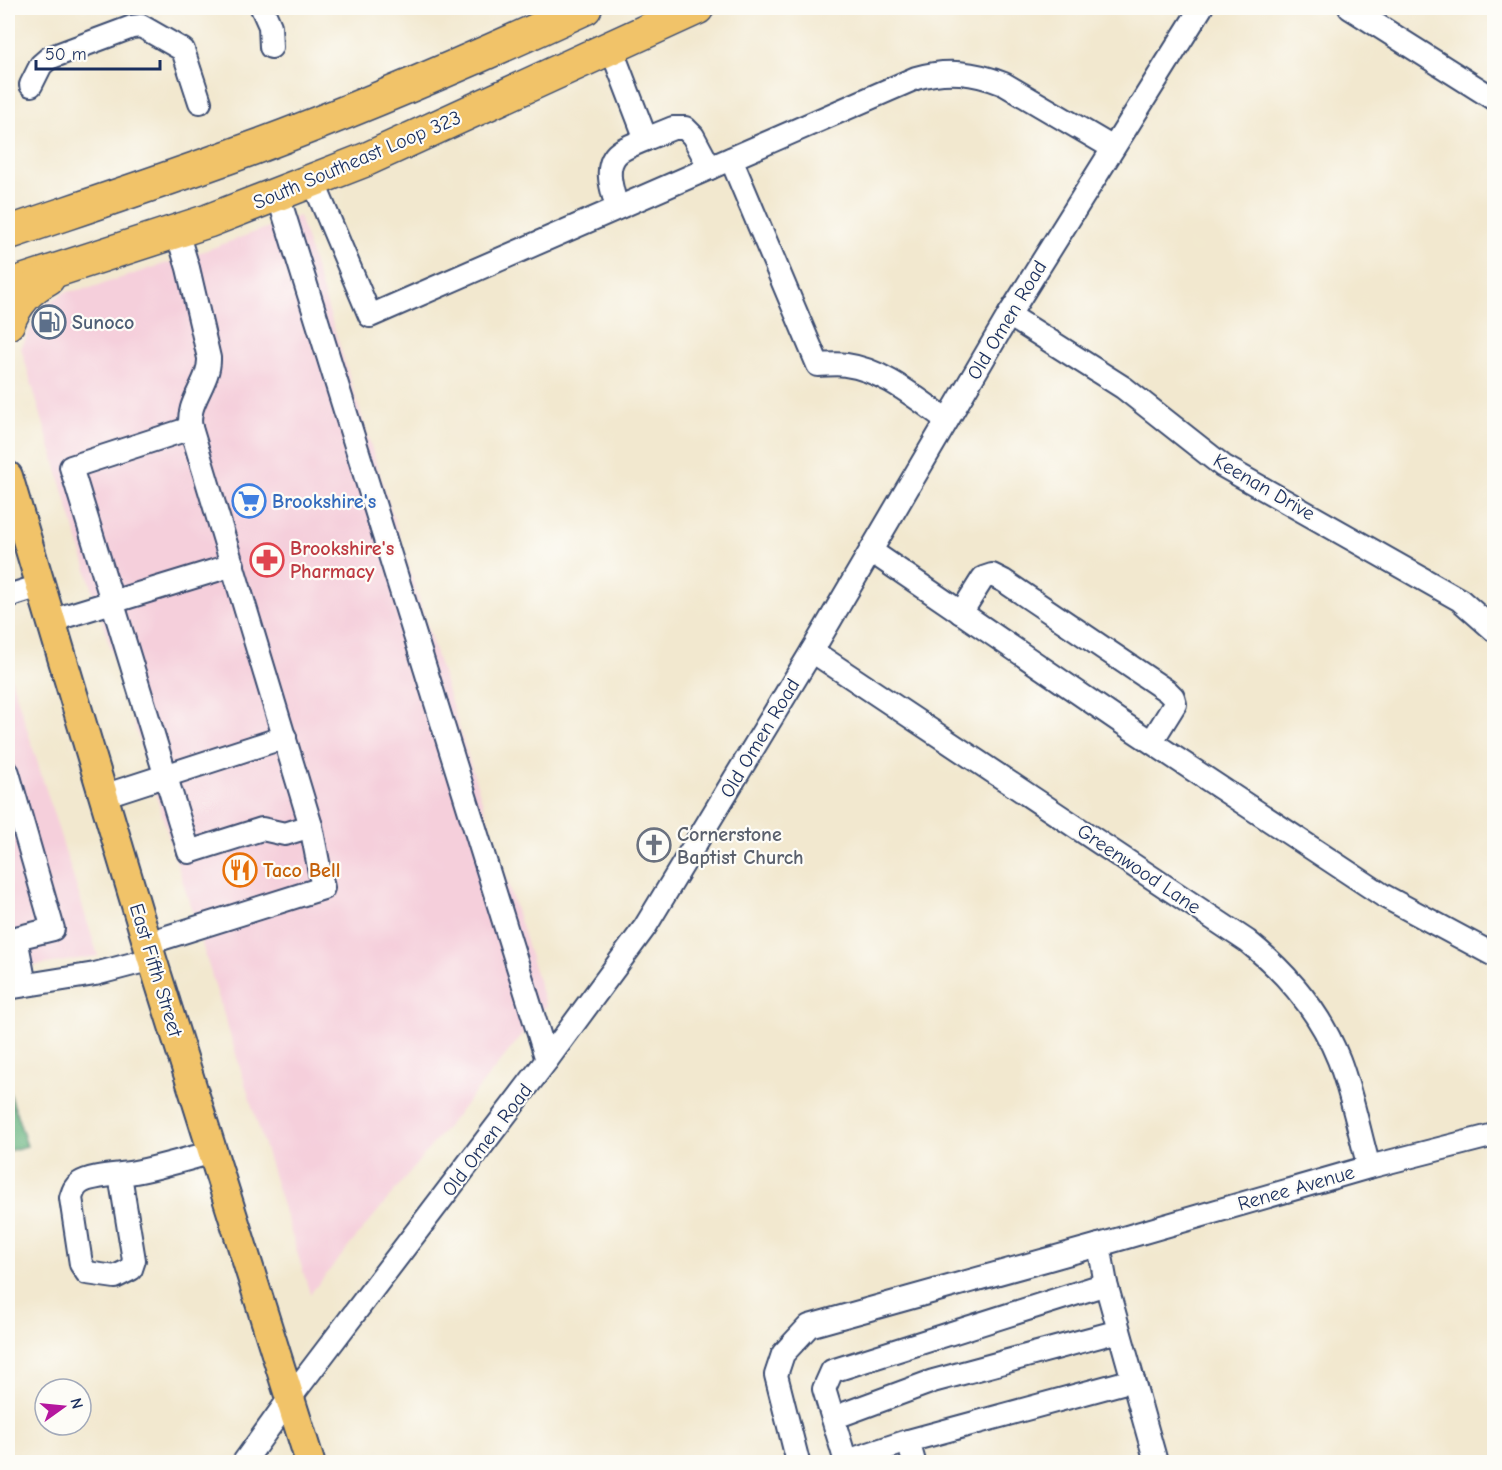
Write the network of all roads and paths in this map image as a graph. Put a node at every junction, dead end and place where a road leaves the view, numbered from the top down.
1 (262, 8) edge
2 (585, 8) edge
3 (1201, 8) edge
4 (1350, 8) edge
5 (688, 9) edge
6 (271, 47) dead end
7 (610, 48) junction
8 (31, 85) dead end
9 (1494, 99) edge
10 (201, 102) dead end
11 (646, 139) junction
12 (1113, 148) junction
13 (731, 159) junction
14 (710, 168) junction
15 (313, 181) junction
16 (278, 195) junction
17 (98, 202) junction
18 (617, 208) junction
19 (8, 210) edge
20 (8, 232) edge
21 (177, 232) junction
22 (69, 267) junction
23 (8, 286) edge
24 (1009, 315) junction
25 (8, 322) edge
26 (947, 420) junction
27 (191, 429) junction
28 (8, 476) edge
29 (12, 508) edge
30 (871, 551) junction
31 (233, 565) junction
32 (40, 586) junction
33 (8, 596) edge
34 (112, 602) junction
35 (962, 613) junction
36 (50, 621) junction
37 (1494, 630) edge
38 (812, 651) junction
39 (285, 737) junction
40 (1152, 741) junction
41 (8, 773) edge
42 (166, 776) junction
43 (103, 796) junction
44 (311, 826) junction
45 (16, 834) edge
46 (150, 951) junction
47 (1494, 955) edge
48 (16, 986) edge
49 (547, 1060) junction
50 (1494, 1135) edge
51 (213, 1152) junction
52 (1369, 1167) junction
53 (120, 1175) dead end
54 (1099, 1245) junction
55 (1106, 1284) junction
56 (1119, 1331) junction
57 (1133, 1380) junction
58 (290, 1398) junction
59 (833, 1418) junction
60 (911, 1452) edge
61 (244, 1462) edge
62 (310, 1462) edge
63 (798, 1462) edge
64 (846, 1462) edge
65 (1156, 1462) edge

1 - 6 street
2 - 17 highway
3 - 12 street, Old Omen Road
4 - 9 street
5 - 7 highway, South Southeast Loop 323
7 - 11 street
7 - 15 highway, South Southeast Loop 323
8 - 10 street
11 - 14 street
11 - 18 street
12 - 13 street
12 - 24 street, Old Omen Road
13 - 14 street
13 - 26 street
14 - 18 street
15 - 16 highway, South Southeast Loop 323
15 - 18 street
16 - 21 highway, South Southeast Loop 323
16 - 49 street
17 - 19 highway
17 - 20 highway
21 - 22 highway, South Southeast Loop 323
21 - 27 street
22 - 23 highway, South Southeast Loop 323
22 - 25 highway
24 - 26 street, Old Omen Road
24 - 37 street, Keenan Drive
26 - 30 street, Old Omen Road
27 - 31 street
27 - 34 street
28 - 29 main road, East Fifth Street
29 - 32 main road, East Fifth Street
30 - 35 street
30 - 38 street, Old Omen Road
31 - 34 street
31 - 39 street
32 - 33 street
32 - 36 main road, East Fifth Street
34 - 36 street
34 - 42 street
35 - 40 street
35 - 40 street
36 - 43 main road, East Fifth Street
38 - 49 street, Old Omen Road
38 - 52 street, Greenwood Lane
39 - 42 street
39 - 44 street
40 - 47 street
41 - 45 street
42 - 43 street
42 - 44 street
43 - 46 main road, East Fifth Street
44 - 46 street
45 - 48 street
46 - 48 street
46 - 51 main road, East Fifth Street
49 - 58 street, Old Omen Road
50 - 52 street, Renee Avenue
51 - 53 street
51 - 58 main road, East Fifth Street
52 - 54 street, Renee Avenue
54 - 55 street
54 - 63 street, Renee Avenue
55 - 56 street
55 - 59 street
56 - 57 street
56 - 59 street
57 - 60 street
57 - 65 street
58 - 61 street, Old Omen Road
58 - 62 main road, East Fifth Street
59 - 64 street
60 - 64 street

